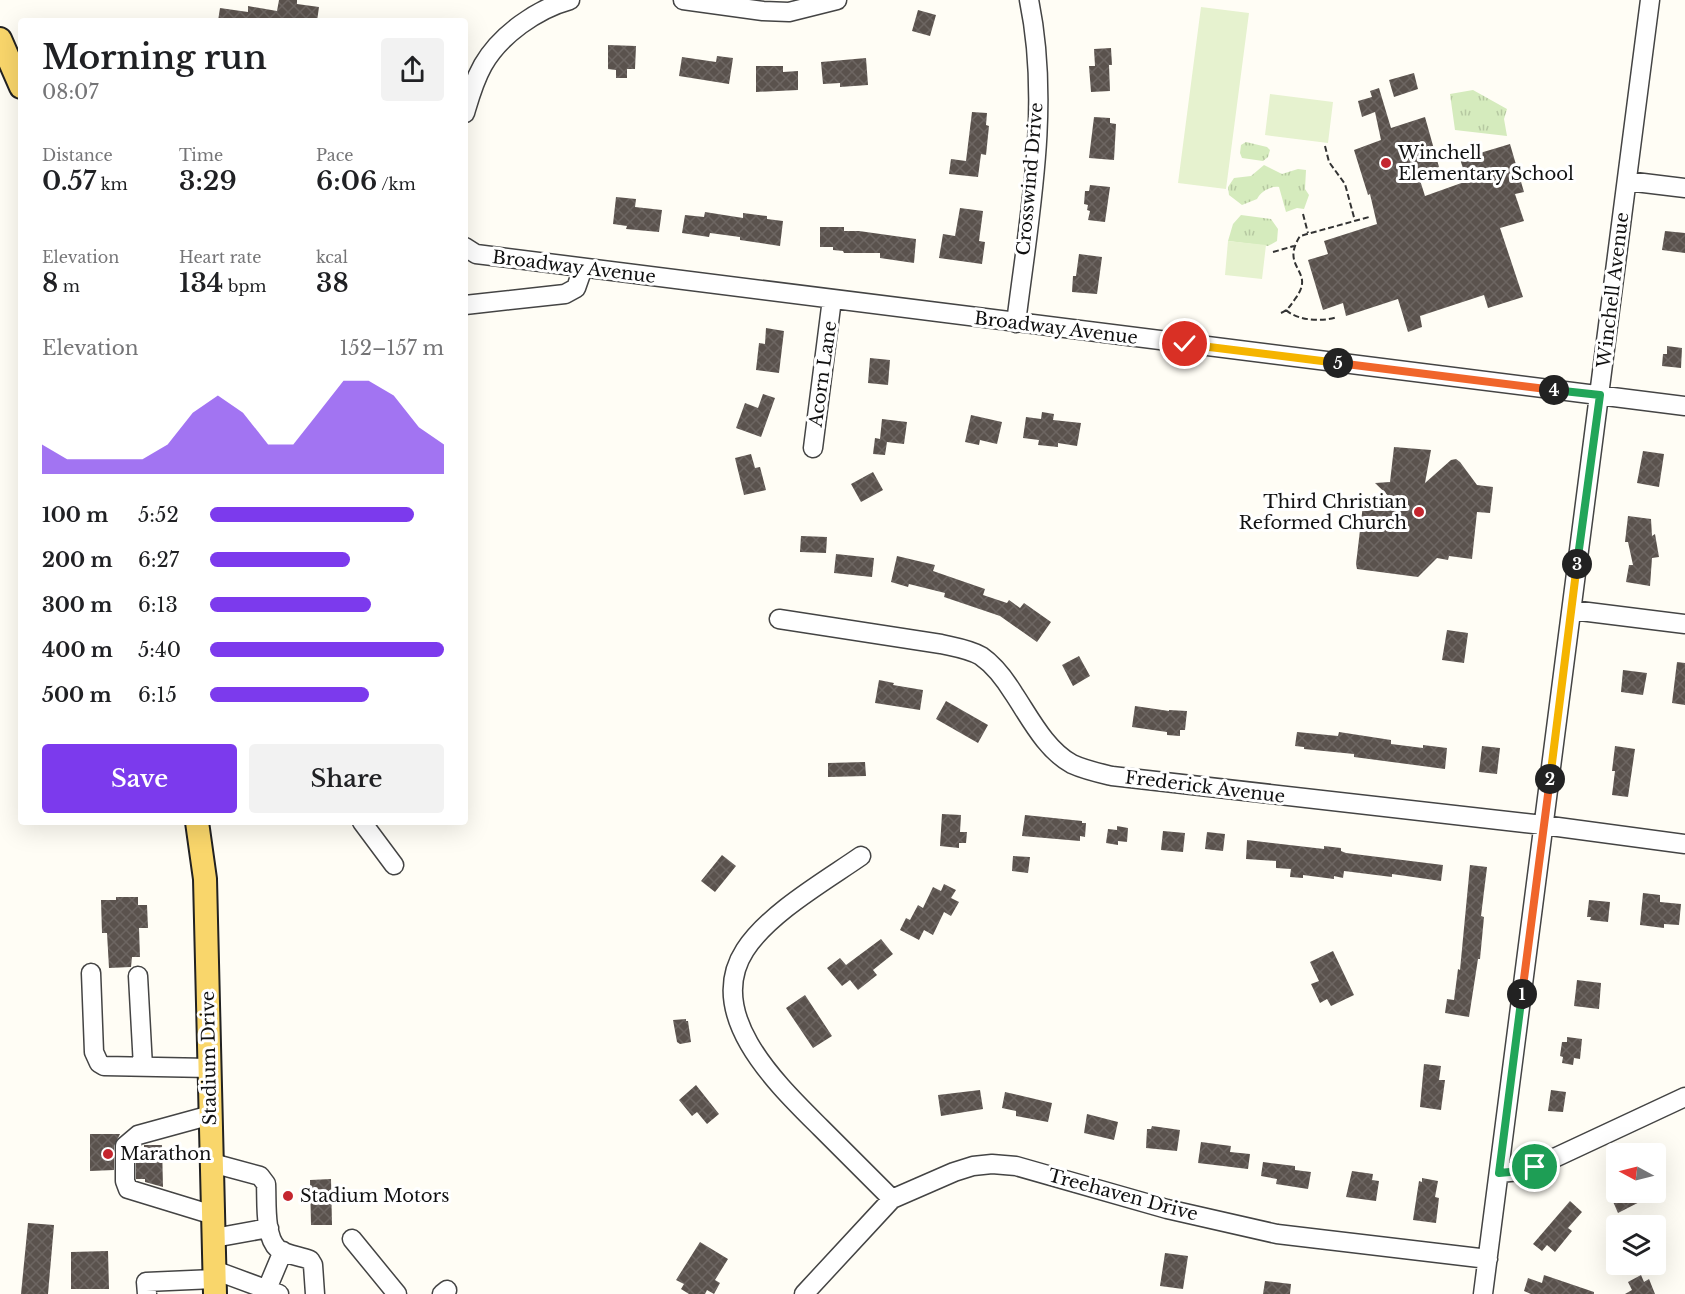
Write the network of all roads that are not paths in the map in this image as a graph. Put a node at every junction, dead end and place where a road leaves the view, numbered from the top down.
1 (570, 0) edge
2 (683, 0) edge
3 (837, 0) edge
4 (1029, 0) edge
5 (1650, 0) edge
6 (0, 39) edge
7 (18, 80) edge
8 (468, 102) edge
9 (1627, 181) junction
10 (1685, 188) edge
11 (468, 250) edge
12 (583, 268) junction
13 (832, 299) junction
14 (468, 305) edge
15 (1016, 323) junction
16 (1600, 395) junction
17 (1685, 406) edge
18 (813, 448) dead end
19 (1572, 610) junction
20 (779, 619) dead end
21 (1685, 624) edge
22 (197, 825) edge
23 (364, 825) edge
24 (1544, 825) junction
25 (1685, 844) edge
26 (861, 856) dead end
27 (394, 865) dead end
28 (92, 973) dead end
29 (138, 976) dead end
30 (143, 1067) junction
31 (210, 1068) junction
32 (1685, 1097) edge
33 (211, 1115) junction
34 (212, 1163) junction
35 (1499, 1173) junction
36 (892, 1199) junction
37 (213, 1215) junction
38 (269, 1228) junction
39 (214, 1238) junction
40 (352, 1239) dead end
41 (283, 1251) junction
42 (1488, 1259) junction
43 (214, 1281) edge
44 (274, 1293) edge
45 (147, 1294) edge
46 (315, 1294) edge
47 (397, 1294) edge
48 (804, 1294) edge
49 (1483, 1294) edge

1 - 8 street
2 - 3 street
4 - 15 street, Crosswind Drive
5 - 9 street, Winchell Avenue
6 - 7 main road
9 - 10 street
9 - 16 street, Winchell Avenue
11 - 12 street, Broadway Avenue
12 - 13 street, Broadway Avenue
12 - 14 street
13 - 15 street, Broadway Avenue
13 - 18 street, Acorn Lane
15 - 16 street, Broadway Avenue
16 - 17 street, Broadway Avenue
16 - 19 street, Winchell Avenue
19 - 21 street
19 - 24 street, Winchell Avenue
20 - 24 street, Frederick Avenue
22 - 31 main road, Stadium Drive
23 - 27 street
24 - 25 street, Frederick Avenue
24 - 35 street, Winchell Avenue
26 - 36 street
28 - 30 street
29 - 30 street
30 - 31 street
31 - 33 main road, Stadium Drive
32 - 35 street
33 - 34 main road, Stadium Drive
33 - 37 street
34 - 37 main road, Stadium Drive
34 - 38 street
35 - 42 street, Winchell Avenue
36 - 42 street, Treehaven Drive
36 - 48 street, Treehaven Drive
37 - 39 main road, Stadium Drive
38 - 39 street
38 - 41 street
39 - 43 main road, Stadium Drive
40 - 47 street
41 - 44 street
41 - 46 street
42 - 49 street, Winchell Avenue
43 - 44 street
43 - 45 street

